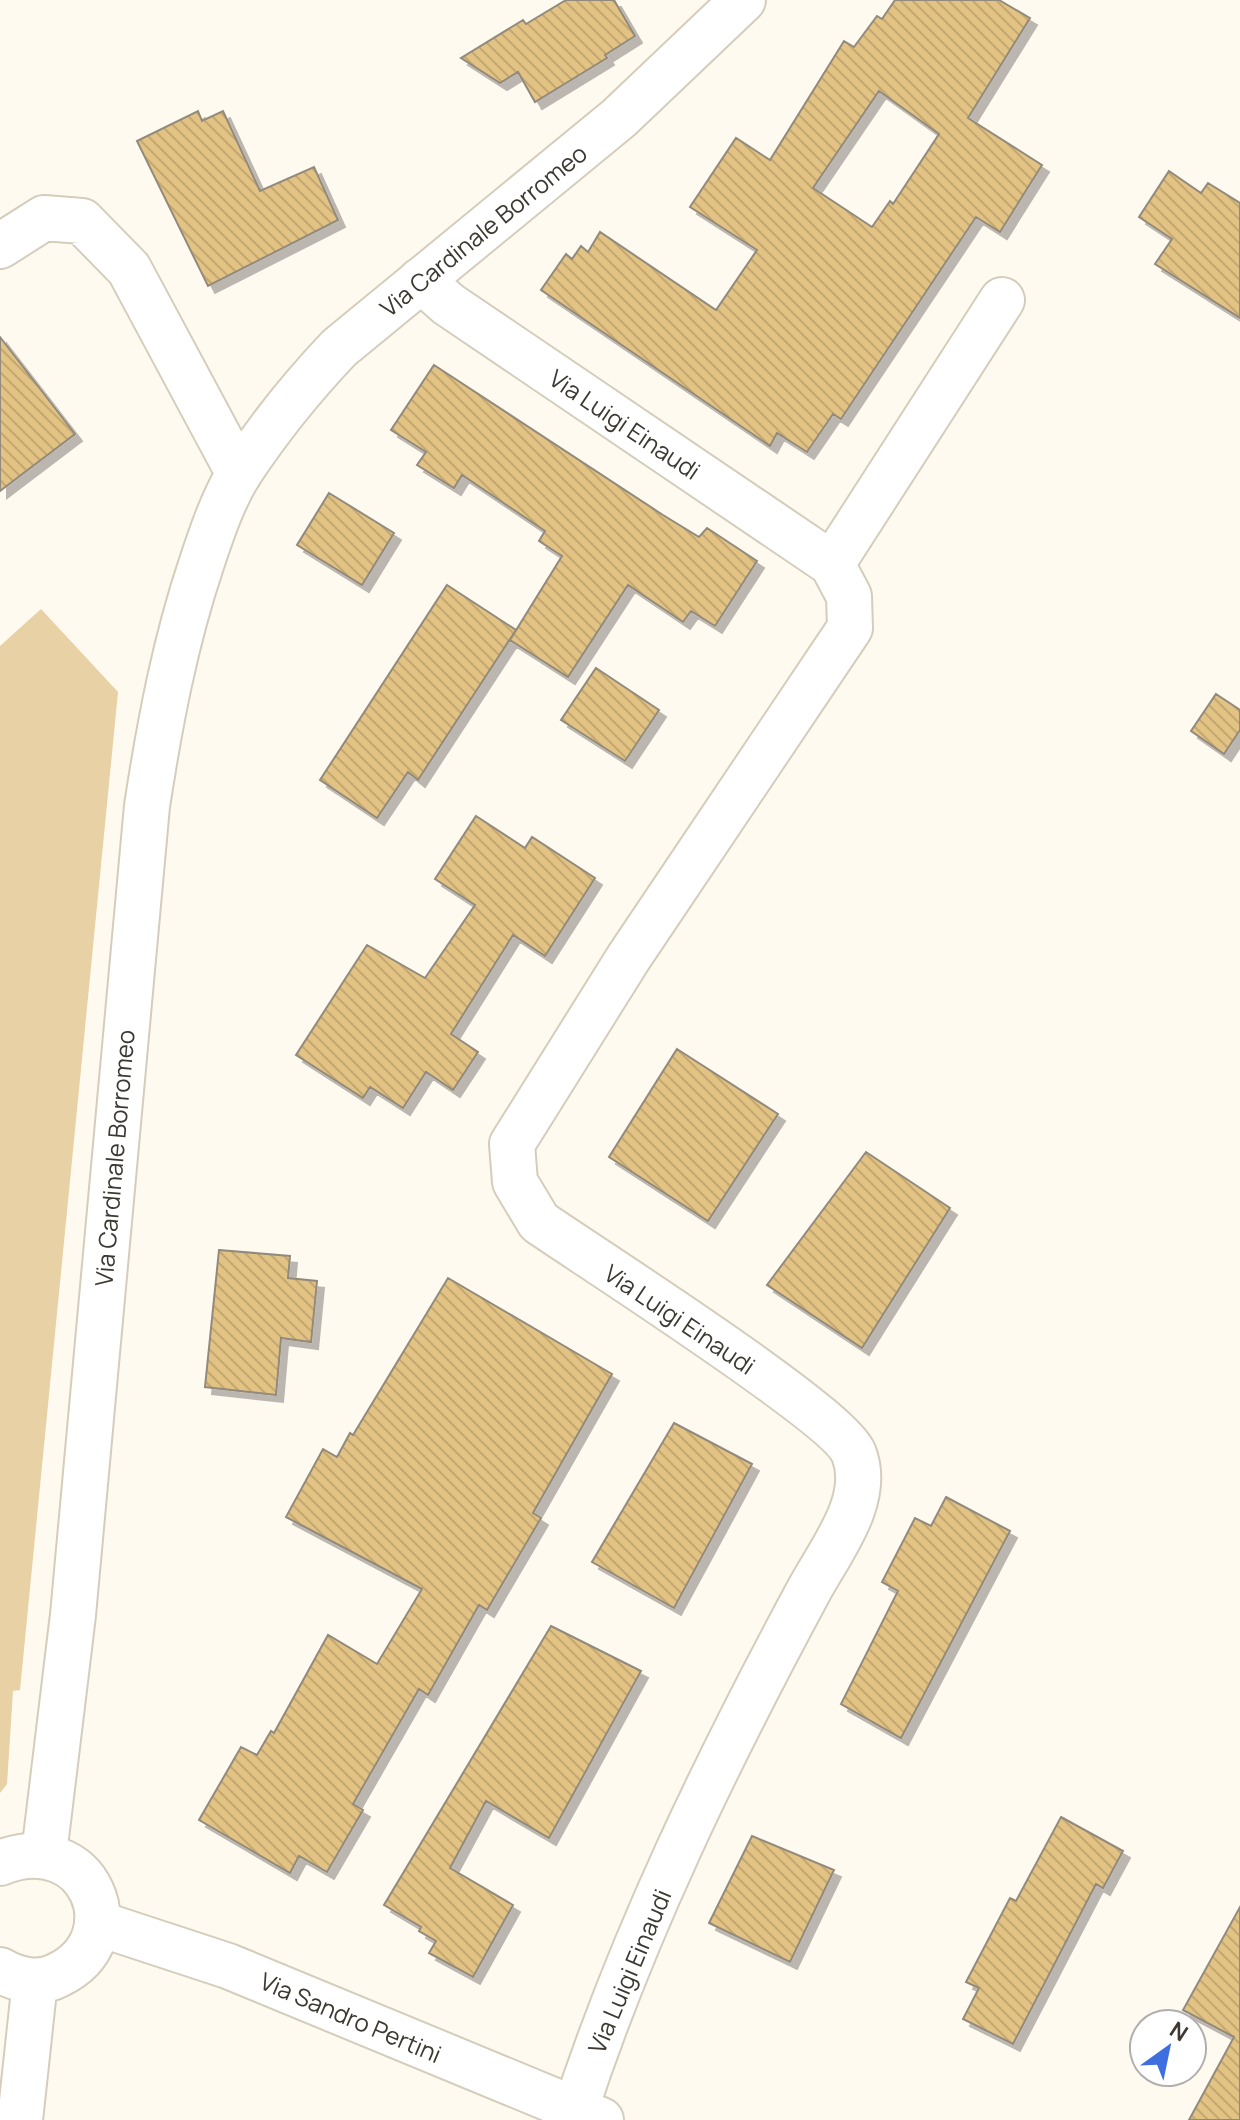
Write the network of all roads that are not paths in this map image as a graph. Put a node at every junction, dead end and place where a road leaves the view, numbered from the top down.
1 (743, 0) edge
2 (0, 246) edge
3 (421, 280) junction
4 (1002, 300) dead end
5 (239, 474) junction
6 (832, 564) junction
7 (44, 1854) junction
8 (0, 1863) edge
9 (97, 1923) junction
10 (18, 1975) edge
11 (583, 2117) edge
12 (20, 2120) edge

1 - 3 street, Via Cardinale Borromeo
2 - 5 street
3 - 5 street, Via Cardinale Borromeo
3 - 6 street, Via Luigi Einaudi
4 - 6 street
5 - 7 street, Via Cardinale Borromeo
6 - 11 street, Via Luigi Einaudi
7 - 8 street
7 - 9 street
9 - 10 street
9 - 11 street, Via Sandro Pertini
10 - 12 street

